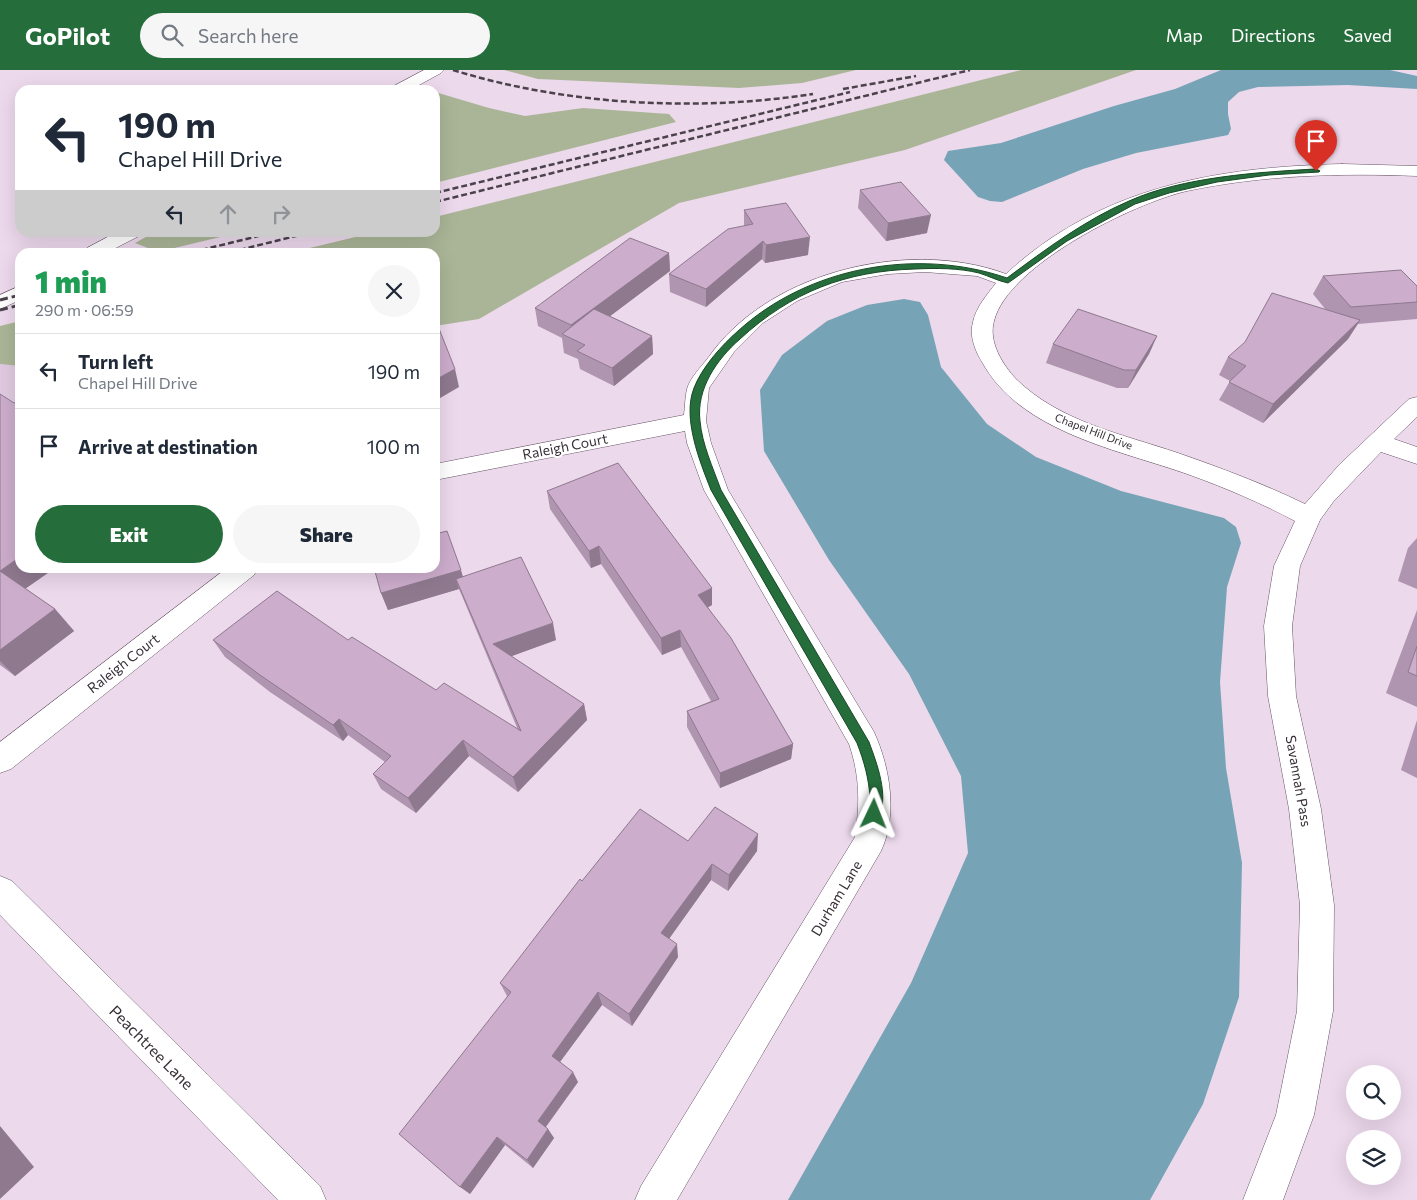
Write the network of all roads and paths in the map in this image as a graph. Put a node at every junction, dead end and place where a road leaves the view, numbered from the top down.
1 (436, 70) edge
2 (408, 85) edge
3 (1417, 171) edge
4 (122, 237) edge
5 (102, 248) edge
6 (1008, 281) junction
7 (15, 295) edge
8 (0, 303) edge
9 (1417, 404) edge
10 (695, 421) junction
11 (1378, 442) junction
12 (1417, 456) edge
13 (440, 471) edge
14 (1309, 517) junction
15 (239, 573) edge
16 (0, 760) edge
17 (0, 892) edge
18 (306, 1200) edge
19 (655, 1200) edge
20 (1264, 1200) edge

1 - 2 street
3 - 6 street, Chapel Hill Drive
4 - 5 street
6 - 10 street, Durham Lane
6 - 14 street, Chapel Hill Drive
7 - 8 street
9 - 11 street, Savannah Pass
10 - 13 street, Raleigh Court
10 - 19 street, Durham Lane
11 - 12 street
11 - 14 street, Savannah Pass
14 - 20 street, Savannah Pass
15 - 16 street, Raleigh Court
17 - 18 street, Peachtree Lane

